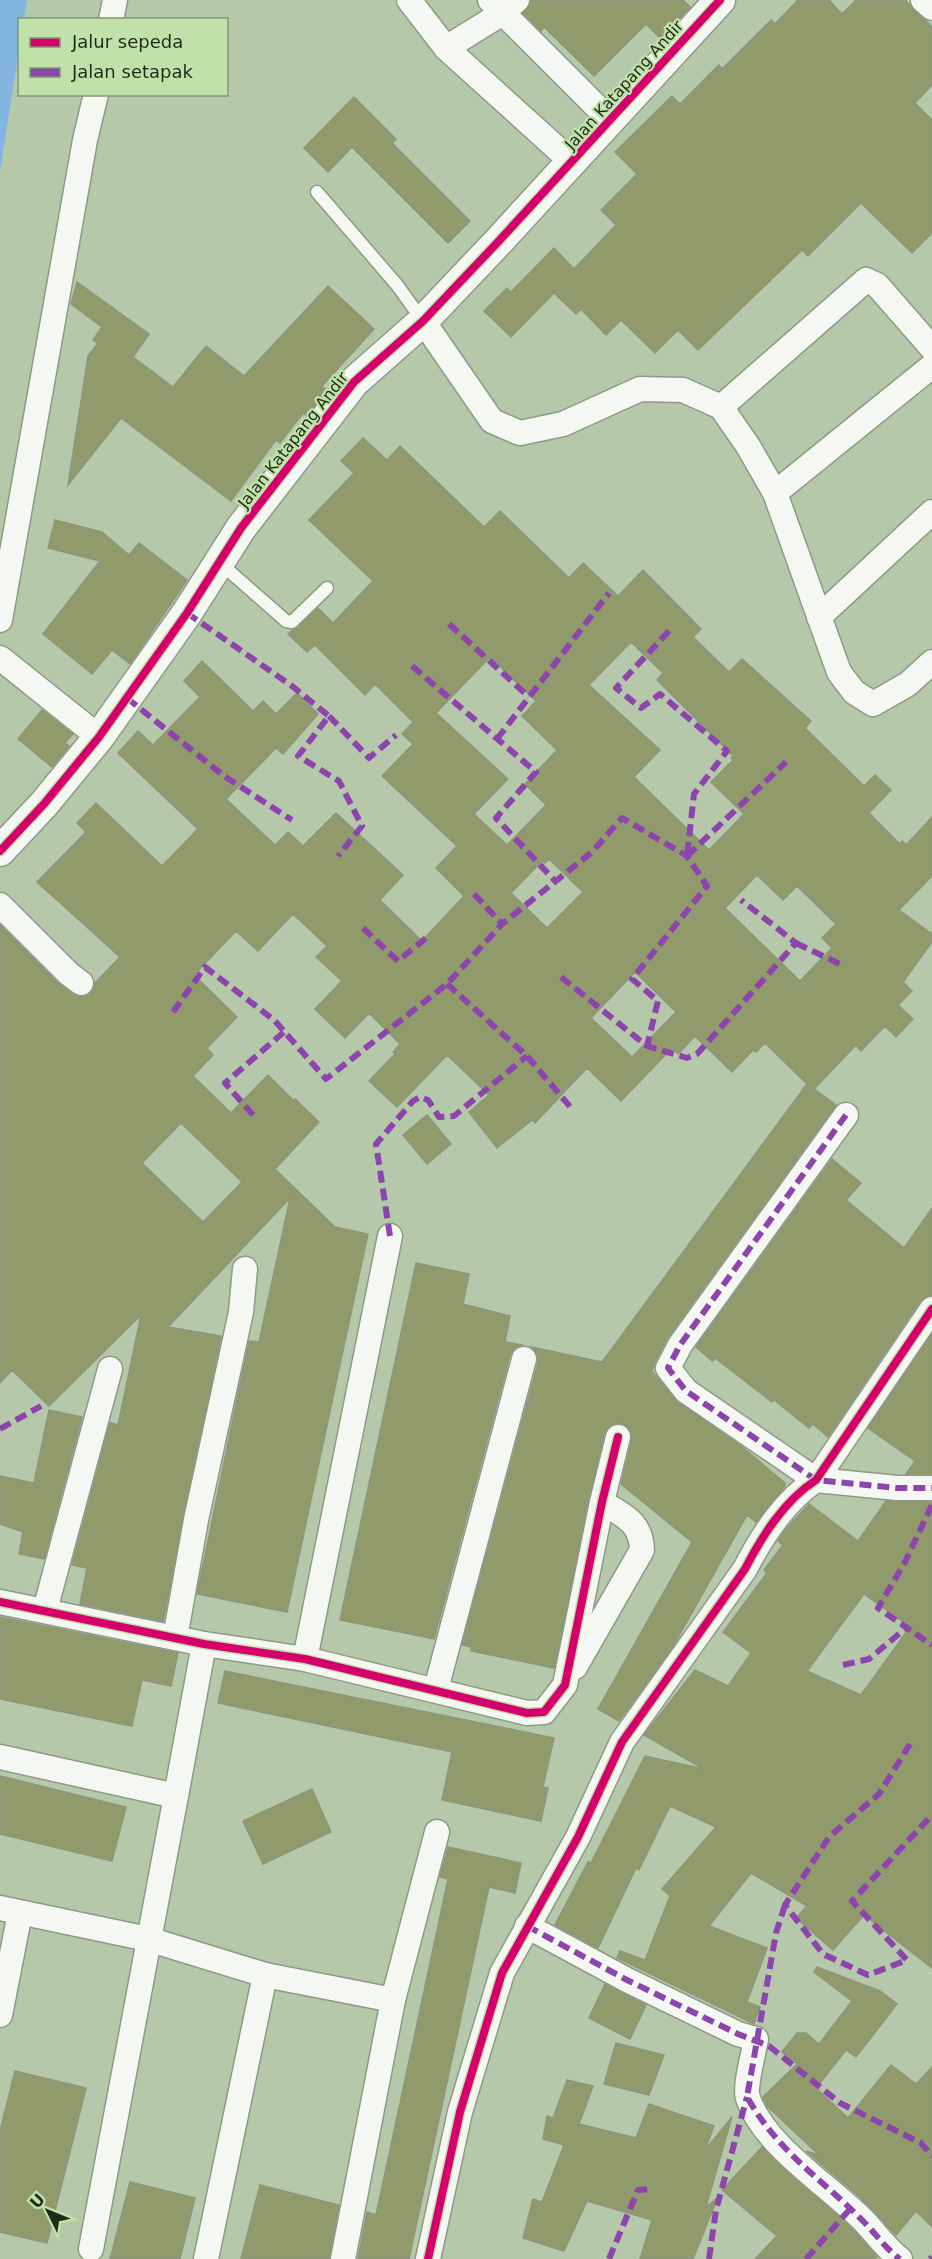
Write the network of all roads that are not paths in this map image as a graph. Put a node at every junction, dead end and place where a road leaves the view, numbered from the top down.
1 (115, 0) edge
2 (409, 0) edge
3 (720, 0) edge
4 (924, 0) edge
5 (503, 4) edge
6 (932, 8) edge
7 (111, 18) edge
8 (446, 48) junction
9 (96, 96) edge
10 (609, 119) junction
11 (572, 162) junction
12 (317, 192) dead end
13 (417, 325) junction
14 (932, 348) edge
15 (932, 366) edge
16 (721, 407) junction
17 (775, 493) junction
18 (932, 512) edge
19 (220, 563) junction
20 (327, 588) dead end
21 (819, 617) junction
22 (0, 620) edge
23 (0, 658) edge
24 (932, 662) edge
25 (99, 737) junction
26 (0, 851) edge
27 (0, 905) edge
28 (81, 983) dead end
29 (846, 1115) dead end
30 (390, 1236) dead end
31 (245, 1269) dead end
32 (932, 1309) edge
33 (525, 1359) dead end
34 (110, 1369) dead end
35 (618, 1437) dead end
36 (816, 1480) junction
37 (932, 1488) edge
38 (602, 1502) junction
39 (0, 1602) edge
40 (45, 1610) junction
41 (175, 1638) junction
42 (204, 1644) junction
43 (305, 1659) junction
44 (565, 1685) junction
45 (436, 1689) junction
46 (0, 1757) edge
47 (176, 1796) junction
48 (437, 1832) dead end
49 (10, 1910) edge
50 (527, 1926) junction
51 (148, 1939) junction
52 (266, 1975) junction
53 (393, 2000) junction
54 (0, 2015) edge
55 (91, 2249) dead end
56 (206, 2259) edge
57 (343, 2259) edge
58 (428, 2259) edge
59 (900, 2259) edge

1 - 7 street
2 - 8 street
3 - 10 street, Jalan Katapang Andir
4 - 6 street
5 - 8 street
5 - 10 street
8 - 11 street
9 - 22 street
10 - 11 street, Jalan Katapang Andir
11 - 13 street, Jalan Katapang Andir
12 - 13 lane
13 - 16 street
13 - 19 street, Jalan Katapang Andir
14 - 16 street
15 - 17 street
16 - 17 street
17 - 21 street
18 - 21 street
19 - 20 lane
19 - 25 street, Jalan Katapang Andir
21 - 24 street
23 - 25 street
25 - 26 street, Jalan Katapang Andir
27 - 28 street
29 - 36 street
30 - 43 street
31 - 41 street
32 - 36 street
33 - 45 street
34 - 40 street
35 - 38 street
36 - 37 street
36 - 50 street
38 - 44 street
38 - 44 street
39 - 40 street
40 - 41 street
41 - 42 street
42 - 43 street
42 - 47 street
43 - 45 street
44 - 45 street
46 - 47 street
47 - 51 street
48 - 53 street
49 - 51 street
49 - 54 street
50 - 58 street
50 - 59 street
51 - 52 street
51 - 55 street
52 - 53 street
52 - 56 street
53 - 57 street

